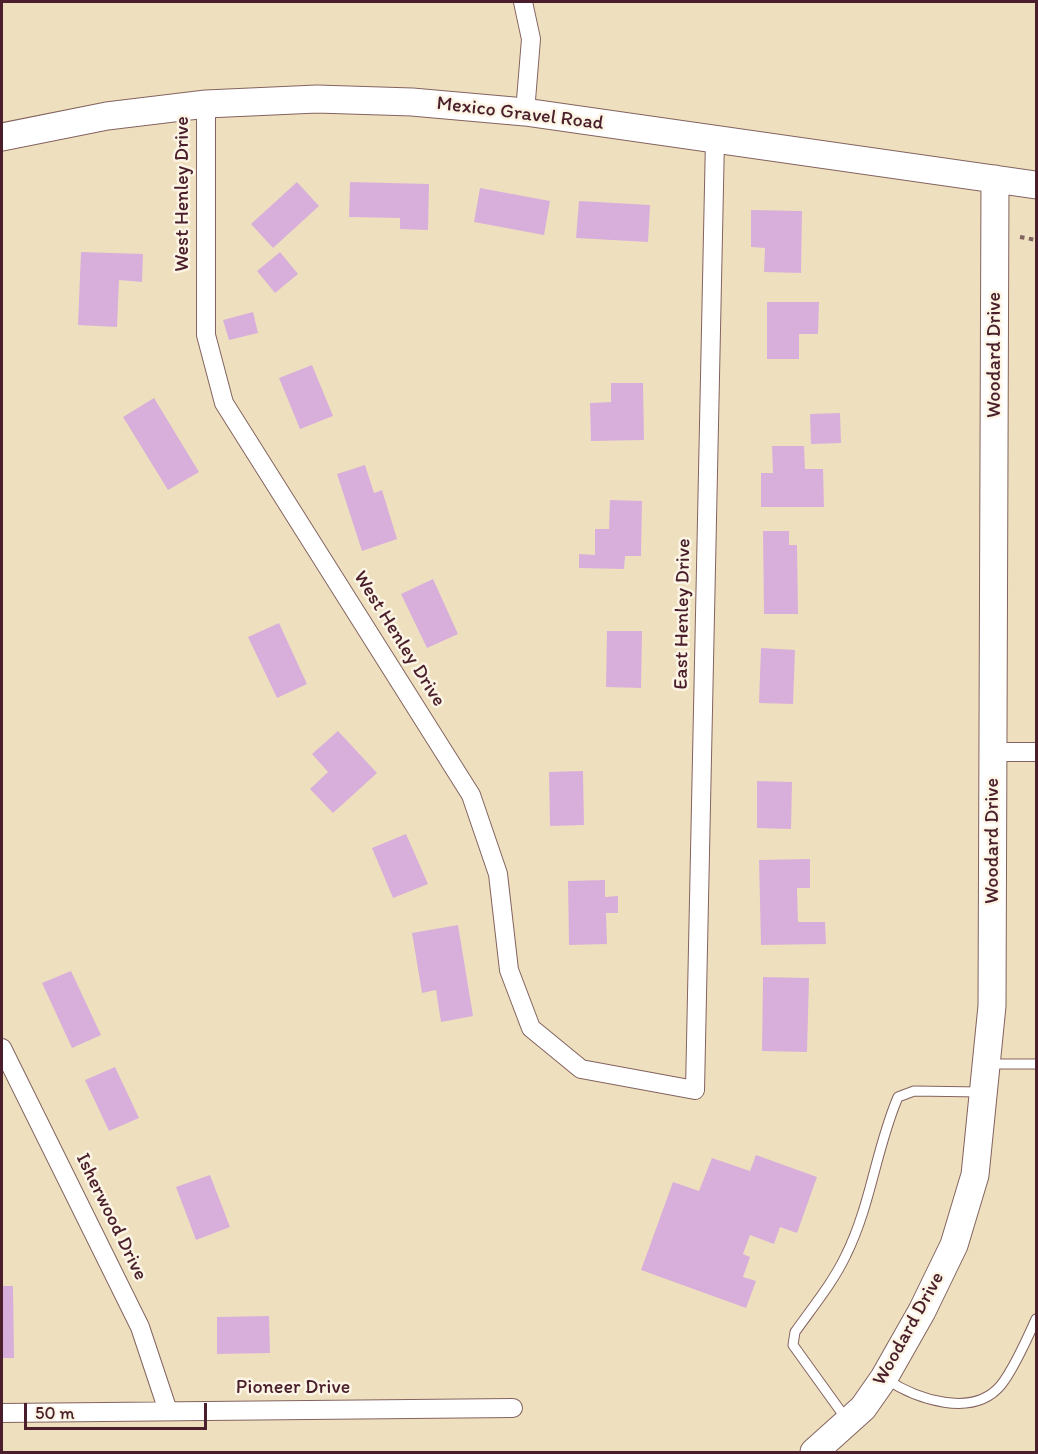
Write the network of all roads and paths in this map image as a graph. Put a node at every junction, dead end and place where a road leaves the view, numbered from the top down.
1 (522, 2) edge
2 (206, 104) junction
3 (525, 112) junction
4 (2, 136) edge
5 (716, 139) junction
6 (995, 179) junction
7 (1036, 185) edge
8 (993, 752) junction
9 (1036, 752) edge
10 (2, 1048) edge
11 (986, 1064) junction
12 (1036, 1064) edge
13 (695, 1089) joint
14 (983, 1092) junction
15 (1036, 1319) edge
16 (884, 1378) junction
17 (513, 1408) dead end
18 (168, 1411) junction
19 (2, 1413) edge
20 (848, 1421) junction
21 (813, 1452) edge

1 - 3 street
2 - 3 street, Mexico Gravel Road
2 - 4 street, Mexico Gravel Road
2 - 13 street, West Henley Drive
3 - 5 street, Mexico Gravel Road
5 - 6 street, Mexico Gravel Road
5 - 13 street, East Henley Drive
6 - 7 street, Mexico Gravel Road
6 - 8 street, Woodard Drive
8 - 9 street
8 - 11 street, Woodard Drive
10 - 18 street, Isherwood Drive
11 - 12 lane
11 - 14 street, Woodard Drive
14 - 16 street, Woodard Drive
14 - 20 lane
15 - 16 lane
16 - 20 street, Woodard Drive
17 - 18 street, Pioneer Drive
18 - 19 street, Pioneer Drive
20 - 21 street, Woodard Drive

